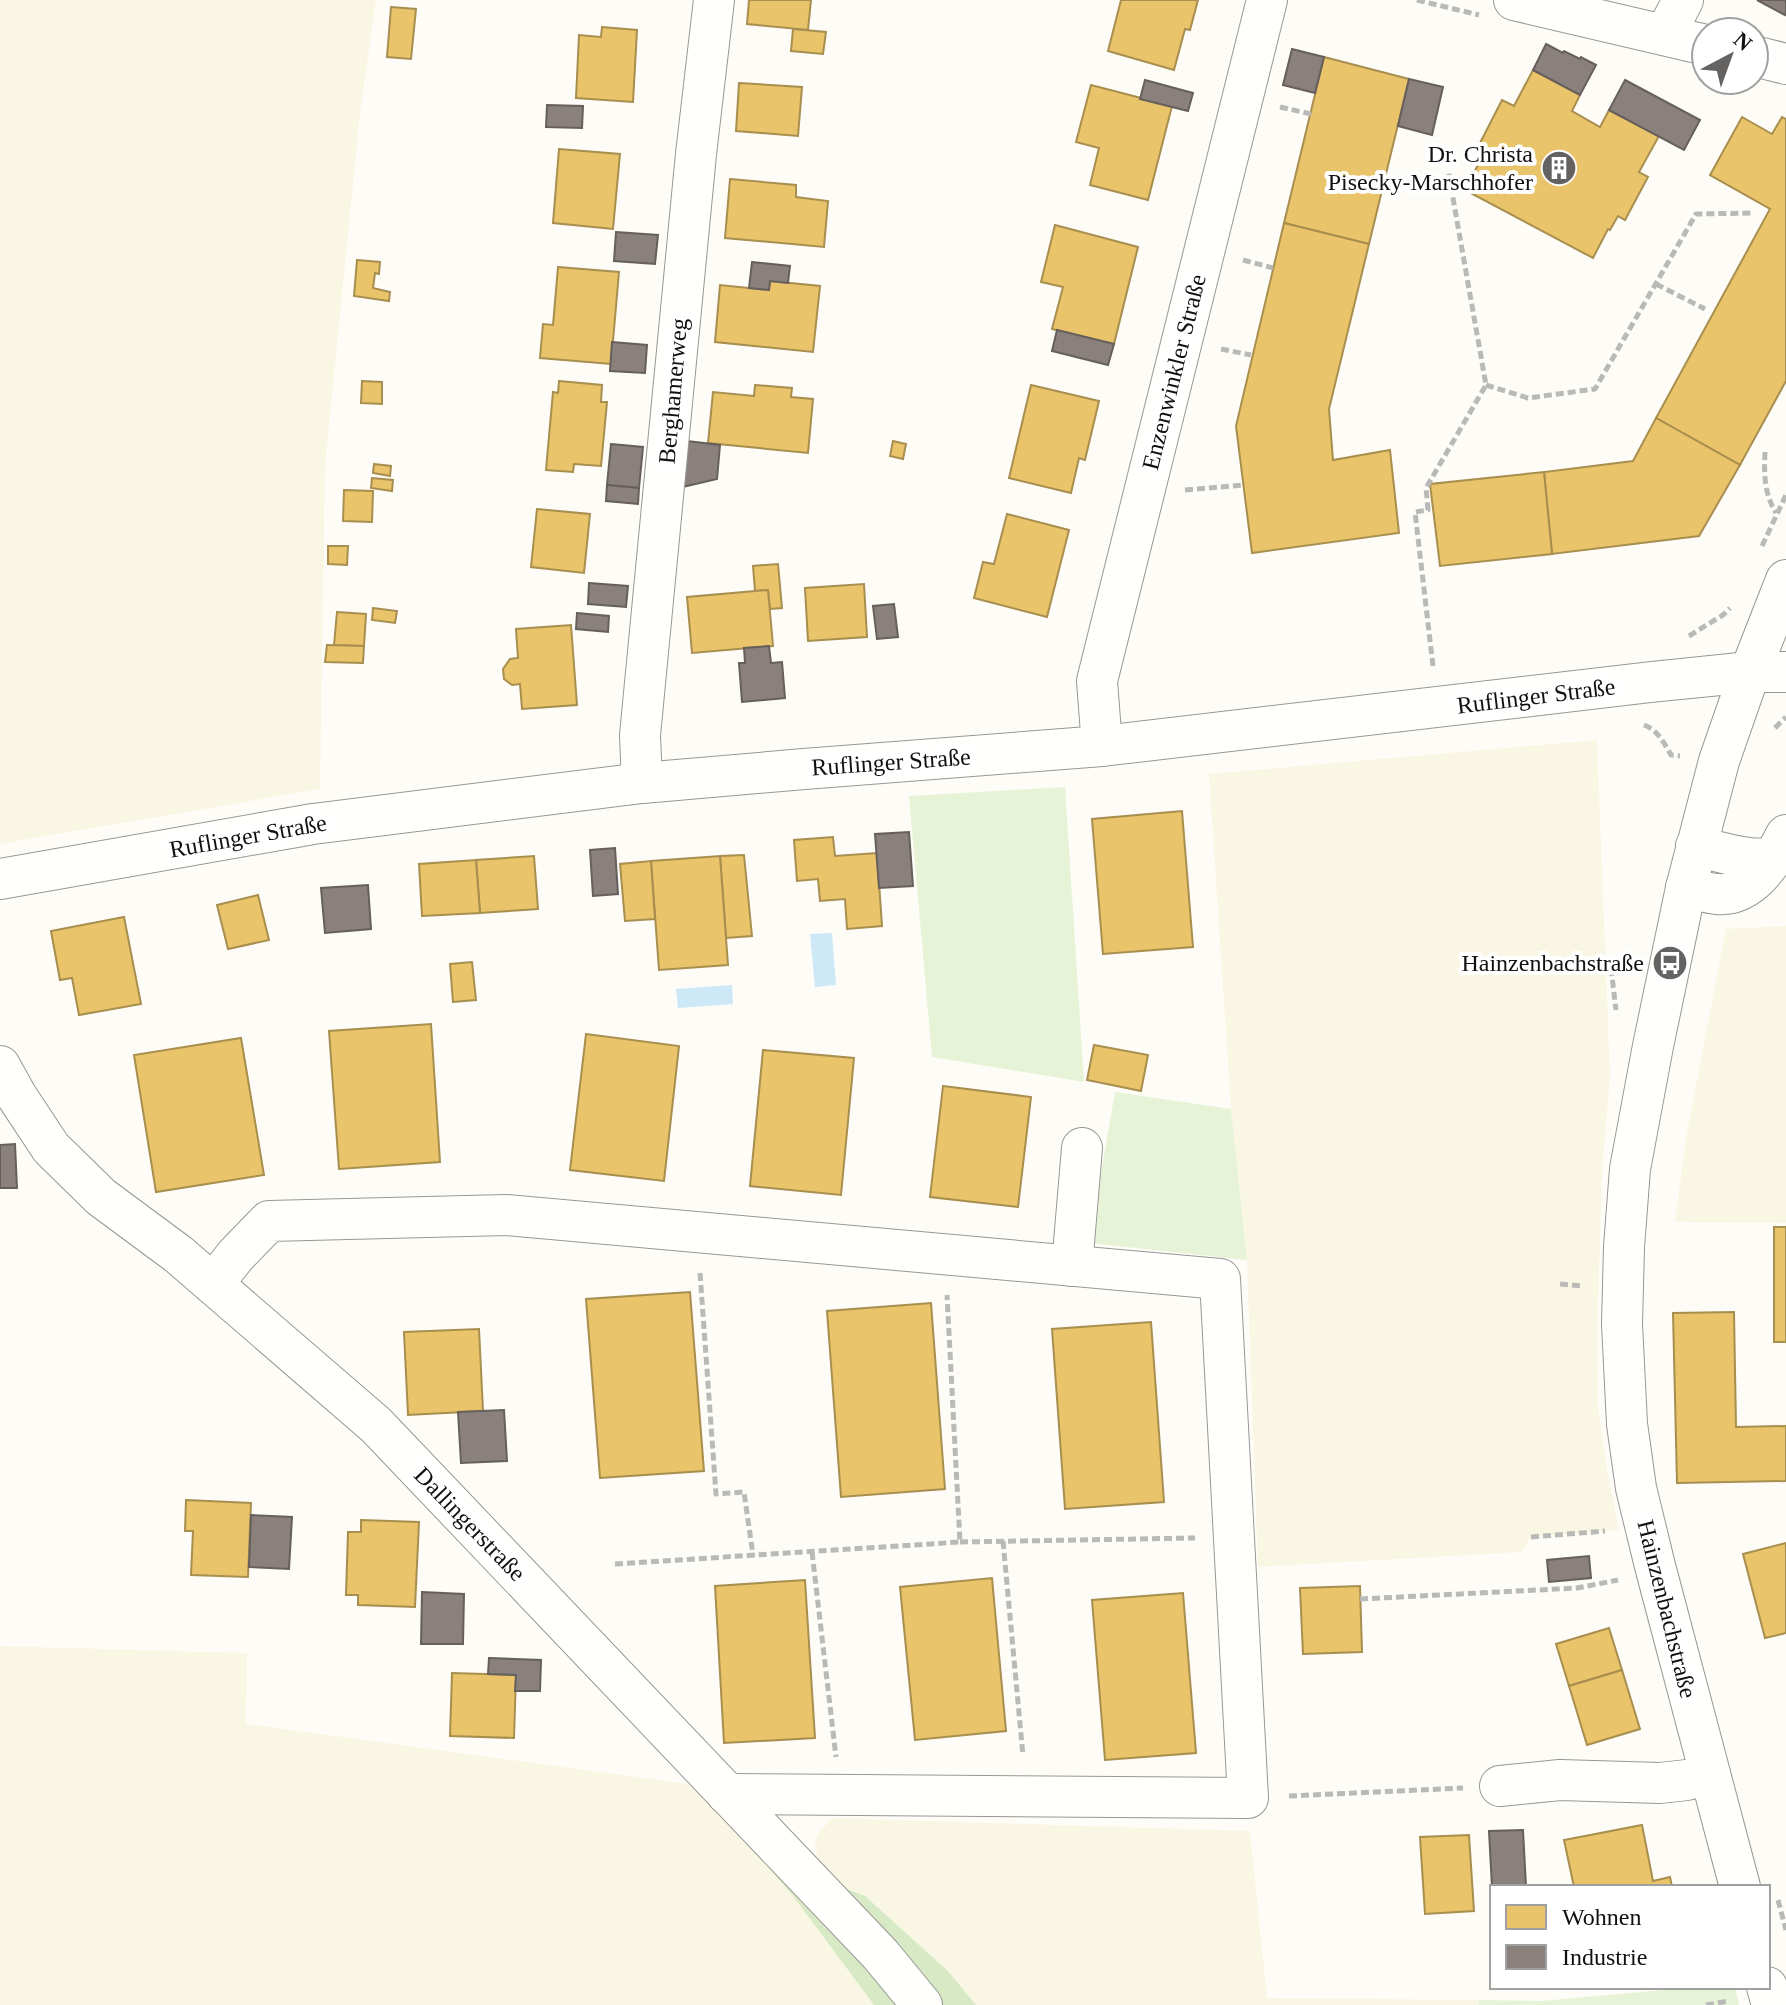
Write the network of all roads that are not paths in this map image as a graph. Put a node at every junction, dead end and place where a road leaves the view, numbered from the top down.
1 (714, 0) edge
2 (1267, 0) edge
3 (1514, 0) edge
4 (1683, 0) edge
5 (1665, 35) junction
6 (1690, 41) edge
7 (1773, 566) edge
8 (1768, 672) edge
9 (1102, 746) junction
10 (642, 783) junction
11 (1696, 846) junction
12 (1782, 849) edge
13 (0, 879) edge
14 (1686, 888) junction
15 (0, 1066) edge
16 (1082, 1148) dead end
17 (1072, 1266) junction
18 (213, 1284) junction
19 (1710, 1774) junction
20 (1500, 1786) road end
21 (727, 1794) junction
22 (1757, 1885) edge
23 (922, 2005) edge

1 - 10 street, Berghamerweg
2 - 9 street, Enzenwinkler Straße
3 - 5 street
4 - 5 street
5 - 6 street
7 - 8 street, Hainzenbachstraße
8 - 9 street, Ruflinger Straße
8 - 11 street, Hainzenbachstraße
9 - 10 street, Ruflinger Straße
10 - 13 street, Ruflinger Straße
11 - 12 street
11 - 14 street, Hainzenbachstraße
12 - 14 street
14 - 19 street, Hainzenbachstraße
15 - 18 street, Dallingerstraße
16 - 17 street
17 - 18 street
17 - 21 street
18 - 21 street, Dallingerstraße
19 - 20 street
19 - 22 street, Hainzenbachstraße
21 - 23 street, Dallingerstraße

